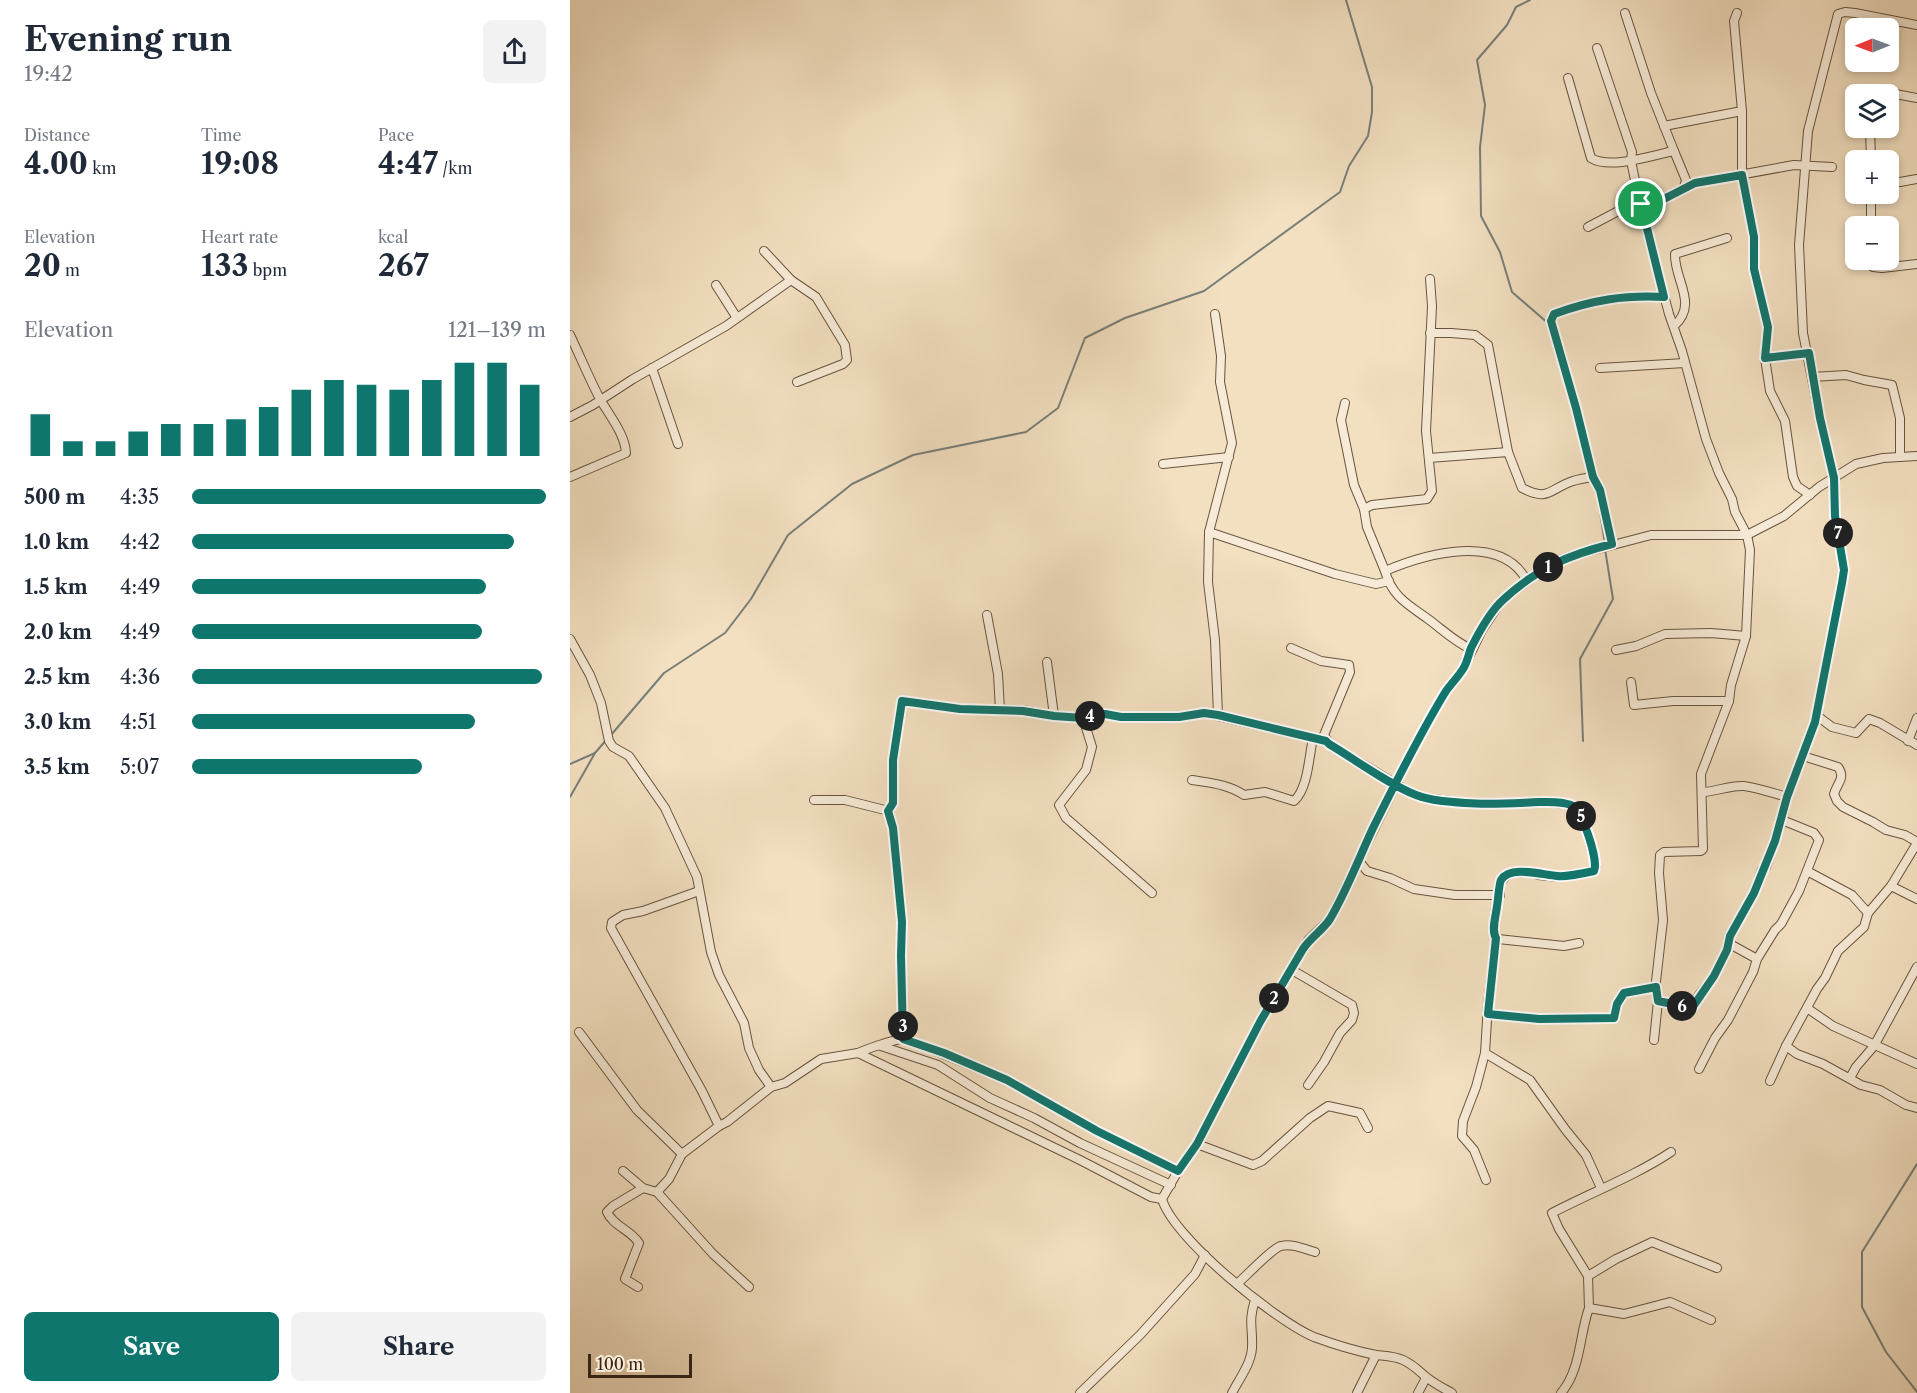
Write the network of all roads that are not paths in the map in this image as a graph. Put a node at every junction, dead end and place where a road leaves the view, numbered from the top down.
1 (1626, 13) dead end
2 (1737, 13) dead end
3 (1917, 25) edge
4 (1597, 48) dead end
5 (1568, 78) dead end
6 (1899, 95) edge
7 (1917, 98) edge
8 (1742, 111) junction
9 (1664, 126) junction
10 (1674, 151) junction
11 (1631, 161) junction
12 (1805, 165) junction
13 (1832, 167) dead end
14 (1742, 175) junction
15 (1917, 179) edge
16 (1899, 182) edge
17 (1684, 187) junction
18 (1641, 204) junction
19 (1588, 226) dead end
20 (1727, 238) dead end
21 (764, 251) dead end
22 (1917, 264) edge
23 (1899, 266) edge
24 (1430, 279) dead end
25 (791, 280) junction
26 (716, 285) dead end
27 (1664, 297) junction
28 (1215, 314) dead end
29 (736, 318) junction
30 (1674, 326) junction
31 (1430, 333) junction
32 (570, 335) edge
33 (1809, 353) junction
34 (1765, 358) junction
35 (1685, 363) junction
36 (1600, 368) dead end
37 (652, 369) junction
38 (1812, 377) junction
39 (797, 382) dead end
40 (601, 400) junction
41 (1345, 403) dead end
42 (570, 417) edge
43 (678, 444) dead end
44 (1508, 452) junction
45 (1917, 456) edge
46 (1229, 457) junction
47 (1900, 457) junction
48 (1429, 458) junction
49 (1163, 464) dead end
50 (570, 477) edge
51 (1593, 477) junction
52 (1834, 478) junction
53 (1810, 495) junction
54 (1364, 509) junction
55 (1209, 532) junction
56 (1747, 535) junction
57 (1612, 544) junction
58 (1385, 571) junction
59 (1389, 581) junction
60 (1527, 581) junction
61 (987, 615) dead end
62 (1746, 636) junction
63 (570, 639) edge
64 (1291, 648) dead end
65 (1471, 649) junction
66 (1616, 650) dead end
67 (1047, 662) dead end
68 (1631, 682) dead end
69 (1729, 702) junction
70 (1000, 710) junction
71 (1218, 715) junction
72 (1816, 715) junction
73 (1054, 716) junction
74 (1083, 718) junction
75 (1917, 718) edge
76 (1313, 738) junction
77 (1326, 741) junction
78 (1913, 742) edge
79 (1803, 756) junction
80 (1192, 780) dead end
81 (1395, 783) junction
82 (1702, 792) junction
83 (1787, 797) junction
84 (813, 800) dead end
85 (888, 811) junction
86 (1782, 820) junction
87 (1917, 842) edge
88 (1358, 860) junction
89 (1807, 871) junction
90 (1891, 886) junction
91 (699, 891) junction
92 (1152, 893) dead end
93 (1500, 895) junction
94 (1917, 899) edge
95 (1868, 913) junction
96 (1496, 938) junction
97 (1579, 943) dead end
98 (1728, 944) junction
99 (1757, 959) junction
100 (1917, 968) edge
101 (1292, 970) junction
102 (1656, 987) junction
103 (1658, 1001) junction
104 (1807, 1008) junction
105 (1488, 1014) junction
106 (579, 1032) dead end
107 (903, 1039) junction
108 (1654, 1040) dead end
109 (881, 1046) junction
110 (1786, 1046) junction
111 (1874, 1046) junction
112 (858, 1053) junction
113 (1485, 1053) junction
114 (1917, 1064) edge
115 (1699, 1069) dead end
116 (1850, 1078) junction
117 (1770, 1081) dead end
118 (1308, 1085) dead end
119 (771, 1087) junction
120 (1917, 1108) edge
121 (718, 1126) junction
122 (1368, 1128) dead end
123 (1197, 1144) junction
124 (1671, 1152) dead end
125 (682, 1154) junction
126 (623, 1171) dead end
127 (1178, 1171) junction
128 (1486, 1180) dead end
129 (1172, 1185) junction
130 (643, 1188) junction
131 (1601, 1188) junction
132 (657, 1192) junction
133 (1162, 1199) junction
134 (1315, 1252) dead end
135 (1205, 1255) junction
136 (1717, 1268) dead end
137 (1588, 1275) junction
138 (1237, 1284) junction
139 (638, 1287) dead end
140 (749, 1287) dead end
141 (1255, 1300) junction
142 (1589, 1308) junction
143 (1711, 1320) dead end
144 (1376, 1355) junction
145 (1426, 1378) junction
146 (1080, 1393) edge
147 (1232, 1393) edge
148 (1357, 1393) edge
149 (1418, 1393) edge
150 (1452, 1393) edge
151 (1561, 1393) edge

1 - 9 street
2 - 8 street
3 - 12 street
4 - 11 street
5 - 11 street
6 - 7 street
8 - 9 street
8 - 14 street
9 - 10 street
10 - 11 street
10 - 17 street
11 - 18 street
12 - 13 street
12 - 14 street
12 - 33 street
14 - 17 street
14 - 34 street
15 - 16 street
17 - 18 street
18 - 19 street
18 - 27 street
20 - 30 street
21 - 25 street
22 - 23 street
24 - 31 street
25 - 29 street
25 - 39 street
26 - 29 street
27 - 30 street
27 - 51 street
28 - 46 street
29 - 37 street
30 - 35 street
31 - 44 street
31 - 48 street
32 - 40 street
33 - 34 street
33 - 38 street
34 - 53 street
35 - 36 street
35 - 56 street
37 - 40 street
37 - 43 street
38 - 47 street
38 - 52 street
40 - 42 street
40 - 50 street
41 - 54 street
44 - 48 street
44 - 51 street
45 - 47 street
46 - 49 street
46 - 55 street
47 - 52 street
48 - 54 street
51 - 57 street
52 - 53 street
52 - 72 street
53 - 56 street
54 - 58 street
55 - 59 street
55 - 71 street
56 - 57 street
56 - 62 street
57 - 60 street
58 - 59 street
58 - 60 street
59 - 65 street
60 - 65 street
61 - 70 street
62 - 66 street
62 - 69 street
63 - 91 street
64 - 77 street
65 - 81 street
67 - 73 street
68 - 69 street
69 - 82 street
70 - 73 street
70 - 85 street
71 - 74 street
71 - 76 street
72 - 78 street
72 - 79 street
73 - 74 street
74 - 92 street
75 - 78 street
76 - 77 street
76 - 80 street
77 - 81 street
79 - 83 street
79 - 87 street
81 - 88 street
81 - 93 street
82 - 83 street
82 - 102 street
83 - 86 street
84 - 85 street
85 - 107 street
86 - 89 street
86 - 98 street
87 - 90 street
88 - 93 street
88 - 101 street
89 - 95 street
89 - 99 street
90 - 94 street
90 - 95 street
91 - 119 street
91 - 121 street
93 - 96 street
95 - 104 street
96 - 97 street
96 - 105 street
98 - 99 street
98 - 103 street
99 - 115 street
100 - 111 street
101 - 118 street
101 - 123 street
102 - 103 street
102 - 105 street
103 - 108 street
104 - 110 street
104 - 111 street
105 - 113 street
106 - 125 street
107 - 109 street
107 - 127 street
109 - 112 street
109 - 129 street
110 - 116 street
110 - 117 street
111 - 114 street
111 - 116 street
112 - 119 street
112 - 133 street
113 - 128 street
113 - 131 street
116 - 120 street
119 - 121 street
121 - 125 street
122 - 123 street
123 - 127 street
124 - 131 street
125 - 132 street
126 - 130 street
127 - 129 street
129 - 133 street
130 - 132 street
130 - 139 street
131 - 137 street
132 - 140 street
133 - 135 street
134 - 138 street
135 - 138 street
135 - 146 street
136 - 137 street
137 - 142 street
138 - 141 street
141 - 144 street
141 - 147 street
142 - 143 street
142 - 151 street
144 - 145 street
144 - 148 street
145 - 149 street
145 - 150 street

